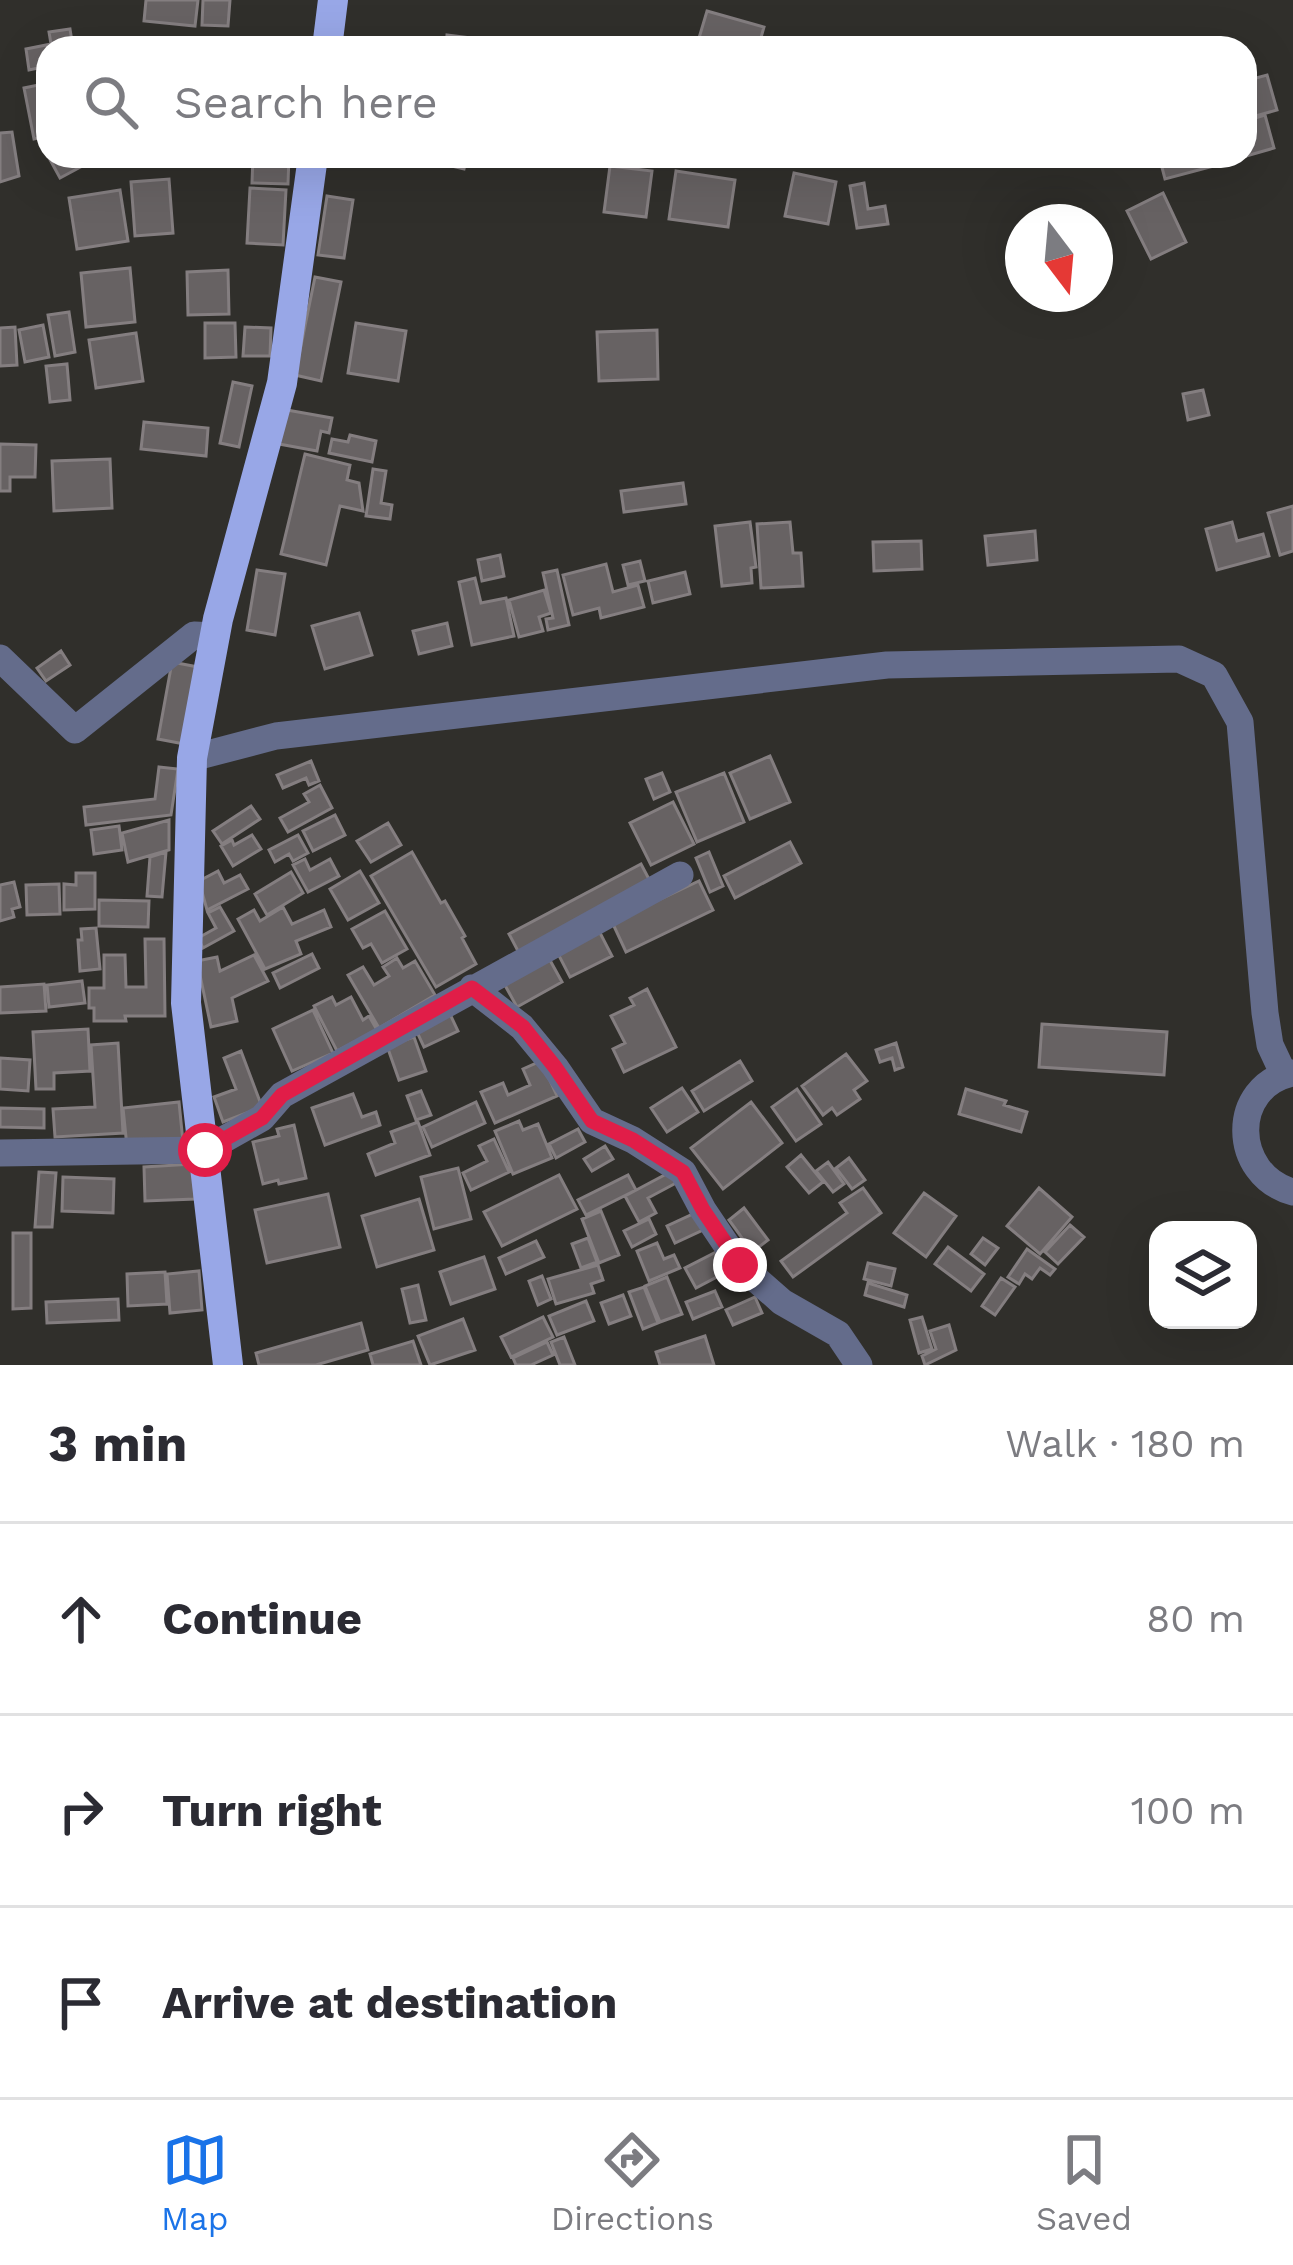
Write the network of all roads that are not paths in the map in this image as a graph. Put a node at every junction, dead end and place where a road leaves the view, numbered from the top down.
1 (333, 0) edge
2 (328, 36) edge
3 (311, 168) edge
4 (216, 636) junction
5 (0, 658) edge
6 (193, 758) junction
7 (680, 875) dead end
8 (472, 988) junction
9 (1288, 1074) edge
10 (205, 1150) junction
11 (0, 1154) edge
12 (1293, 1192) edge
13 (228, 1365) edge
14 (859, 1365) edge

1 - 2 main road
3 - 4 main road
4 - 5 street
4 - 6 main road
6 - 9 street
6 - 10 main road
7 - 8 street
8 - 10 street
8 - 14 street
9 - 12 street
10 - 11 street
10 - 13 main road

